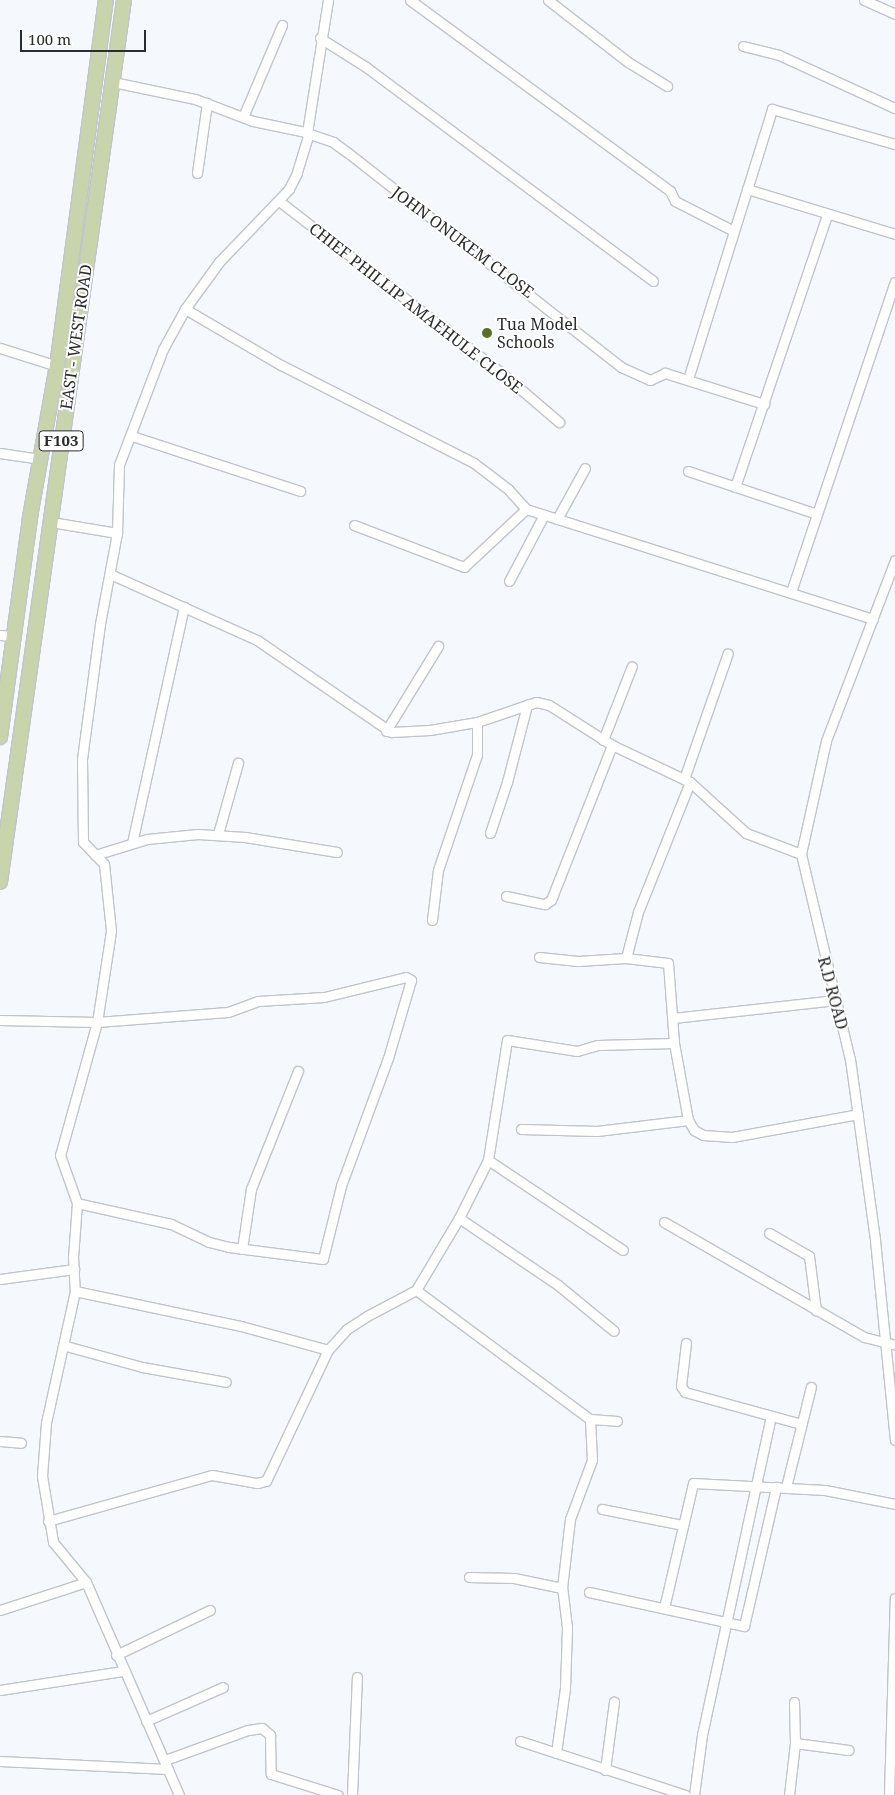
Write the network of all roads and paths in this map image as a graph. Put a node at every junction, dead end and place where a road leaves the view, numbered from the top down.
1 (106, 0) edge
2 (124, 0) edge
3 (328, 0) edge
4 (410, 0) edge
5 (548, 0) edge
6 (864, 0) edge
7 (895, 14) edge
8 (282, 24) dead end
9 (320, 38) junction
10 (743, 46) dead end
11 (113, 82) junction
12 (667, 86) dead end
13 (207, 103) junction
14 (895, 108) edge
15 (243, 117) junction
16 (307, 133) junction
17 (895, 144) edge
18 (197, 173) dead end
19 (747, 189) junction
20 (279, 201) junction
21 (827, 215) junction
22 (734, 231) junction
23 (895, 234) edge
24 (653, 281) dead end
25 (895, 282) edge
26 (185, 309) junction
27 (0, 348) edge
28 (57, 366) junction
29 (688, 379) junction
30 (764, 404) junction
31 (559, 422) dead end
32 (132, 436) junction
33 (0, 453) edge
34 (40, 459) junction
35 (585, 468) dead end
36 (688, 471) dead end
37 (735, 487) junction
38 (300, 491) dead end
39 (526, 510) junction
40 (817, 514) junction
41 (544, 515) junction
42 (557, 519) junction
43 (50, 522) junction
44 (354, 525) dead end
45 (118, 533) junction
46 (895, 560) edge
47 (110, 574) junction
48 (508, 581) dead end
49 (791, 592) junction
50 (184, 606) junction
51 (873, 619) junction
52 (7, 635) edge
53 (438, 646) dead end
54 (728, 653) dead end
55 (632, 666) dead end
56 (527, 705) junction
57 (477, 722) junction
58 (386, 730) junction
59 (0, 737) edge
60 (604, 740) junction
61 (612, 745) junction
62 (238, 763) dead end
63 (687, 780) junction
64 (490, 833) dead end
65 (218, 834) junction
66 (132, 843) junction
67 (337, 852) dead end
68 (95, 854) junction
69 (801, 854) junction
70 (2, 860) edge
71 (0, 882) edge
72 (506, 896) dead end
73 (432, 920) dead end
74 (539, 957) dead end
75 (626, 958) junction
76 (836, 1000) junction
77 (673, 1018) junction
78 (0, 1020) edge
79 (97, 1022) junction
80 (674, 1043) junction
81 (298, 1071) dead end
82 (858, 1114) junction
83 (688, 1120) junction
84 (521, 1129) dead end
85 (488, 1160) junction
86 (77, 1203) junction
87 (459, 1218) junction
88 (664, 1222) dead end
89 (769, 1232) dead end
90 (242, 1249) junction
91 (623, 1250) dead end
92 (74, 1269) junction
93 (0, 1279) edge
94 (416, 1290) junction
95 (75, 1291) junction
96 (816, 1311) junction
97 (614, 1331) dead end
98 (686, 1344) dead end
99 (891, 1345) edge
100 (66, 1346) junction
101 (328, 1350) junction
102 (226, 1382) dead end
103 (812, 1387) dead end
104 (590, 1419) junction
105 (617, 1421) dead end
106 (770, 1421) dead end
107 (801, 1424) junction
108 (895, 1440) edge
109 (0, 1441) edge
110 (21, 1443) dead end
111 (776, 1487) junction
112 (786, 1487) junction
113 (895, 1504) edge
114 (602, 1509) dead end
115 (48, 1521) junction
116 (682, 1525) junction
117 (470, 1577) dead end
118 (86, 1582) junction
119 (562, 1588) junction
120 (588, 1592) dead end
121 (895, 1598) edge
122 (664, 1608) junction
123 (0, 1610) edge
124 (210, 1610) dead end
125 (895, 1622) edge
126 (116, 1655) junction
127 (123, 1671) junction
128 (356, 1677) dead end
129 (222, 1687) dead end
130 (0, 1690) edge
131 (614, 1702) dead end
132 (794, 1702) dead end
133 (146, 1721) junction
134 (520, 1741) dead end
135 (795, 1743) junction
136 (849, 1750) dead end
137 (556, 1753) junction
138 (165, 1760) junction
139 (0, 1761) edge
140 (168, 1770) junction
141 (605, 1770) junction
142 (179, 1795) edge
143 (338, 1795) edge
144 (352, 1795) edge
145 (685, 1795) edge
146 (694, 1795) edge
147 (790, 1795) edge
148 (889, 1795) edge

1 - 28 main road, EAST - WEST ROAD / F103
2 - 11 main road, EAST - WEST ROAD / F103
3 - 9 street
4 - 22 street
5 - 12 street
6 - 7 street
8 - 15 street
9 - 16 street
9 - 24 street
10 - 14 street
11 - 13 street, JOHN ONUKEM CLOSE
11 - 43 main road, EAST - WEST ROAD / F103
13 - 15 street, JOHN ONUKEM CLOSE
13 - 18 street
15 - 16 street, JOHN ONUKEM CLOSE
16 - 20 street
16 - 29 street, JOHN ONUKEM CLOSE
17 - 19 street
19 - 21 street
19 - 22 street
20 - 26 street
20 - 31 street, CHIEF PHILLIP AMAEHULE CLOSE
21 - 23 street
21 - 30 street
22 - 29 street
25 - 40 street
26 - 32 street
26 - 39 street
27 - 28 street
28 - 34 main road, EAST - WEST ROAD / F103
29 - 30 street
30 - 37 street
32 - 38 street
32 - 45 street
33 - 34 street
34 - 52 main road, EAST - WEST ROAD / F103
35 - 42 street
36 - 37 street
37 - 40 street
39 - 41 street
39 - 44 street
40 - 49 street
41 - 42 street
41 - 48 street
42 - 49 street
43 - 45 street
43 - 70 main road, EAST - WEST ROAD / F103
45 - 47 street
46 - 51 street, R.D ROAD
47 - 50 street
47 - 68 street
49 - 51 street
50 - 58 street
50 - 66 street
51 - 69 street, R.D ROAD
52 - 59 main road, EAST - WEST ROAD / F103
53 - 58 street
54 - 63 street
55 - 60 street
56 - 57 street
56 - 60 street
56 - 64 street
57 - 58 street
57 - 73 street
60 - 61 street
61 - 63 street
61 - 72 street
62 - 65 street
63 - 69 street
63 - 75 street
65 - 66 street
65 - 67 street
66 - 68 street
68 - 79 street
69 - 76 street, R.D ROAD
70 - 71 main road, EAST - WEST ROAD / F103
74 - 75 street
75 - 77 street
76 - 77 street
76 - 82 street, R.D ROAD
77 - 80 street
78 - 79 street
79 - 86 street
79 - 90 street
80 - 83 street
80 - 85 street
81 - 90 street
82 - 83 street
82 - 99 street, R.D ROAD
83 - 84 street
85 - 87 street
85 - 91 street
86 - 90 street
86 - 92 street
87 - 94 street
87 - 97 street
88 - 96 street
89 - 96 street
92 - 93 street
92 - 95 street
94 - 101 street
94 - 104 street
95 - 100 street
95 - 101 street
96 - 99 street
98 - 107 street
99 - 108 street, R.D ROAD
100 - 102 street
100 - 115 street
101 - 115 street
103 - 107 street
104 - 105 street
104 - 119 street
106 - 146 street
107 - 112 street
109 - 110 street
111 - 112 street
111 - 116 street
111 - 122 street
112 - 113 street
114 - 116 street
115 - 118 street
116 - 122 street
117 - 119 street
118 - 123 street
118 - 126 street
119 - 137 street
120 - 122 street
121 - 125 street
124 - 126 street
125 - 148 street
126 - 127 street
127 - 130 street
127 - 133 street
128 - 144 street
129 - 133 street
131 - 141 street
132 - 135 street
133 - 138 street
134 - 137 street
135 - 136 street
135 - 147 street
137 - 141 street
138 - 140 street
138 - 143 street
139 - 140 street
140 - 142 street
141 - 145 street

